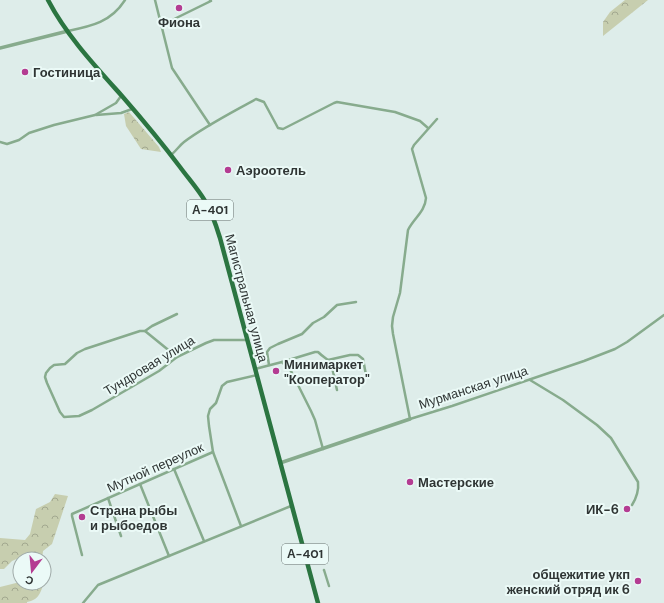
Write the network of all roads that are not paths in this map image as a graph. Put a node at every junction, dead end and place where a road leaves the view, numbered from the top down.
1 (48, 0) edge
2 (125, 0) edge
3 (155, 0) edge
4 (210, 0) edge
5 (162, 25) junction
6 (68, 31) junction
7 (0, 48) edge
8 (122, 96) junction
9 (133, 108) junction
10 (95, 115) junction
11 (437, 119) dead end
12 (210, 125) junction
13 (428, 128) junction
14 (0, 142) edge
15 (170, 155) junction
16 (356, 302) dead end
17 (177, 314) dead end
18 (664, 315) edge
19 (145, 330) junction
20 (247, 340) junction
21 (177, 357) junction
22 (328, 360) junction
23 (282, 362) junction
24 (269, 365) junction
25 (255, 369) junction
26 (257, 375) junction
27 (366, 375) dead end
28 (530, 379) junction
29 (337, 390) dead end
30 (410, 419) junction
31 (323, 449) junction
32 (213, 452) junction
33 (280, 463) junction
34 (174, 469) junction
35 (140, 484) junction
36 (108, 498) junction
37 (632, 505) dead end
38 (292, 506) junction
39 (241, 526) junction
40 (121, 536) dead end
41 (204, 541) junction
42 (82, 556) dead end
43 (169, 556) junction
44 (324, 570) dead end
45 (329, 586) dead end
46 (83, 603) edge
47 (318, 603) edge

1 - 6 main road, Магистральная улица
2 - 6 street
3 - 5 street
4 - 5 street
5 - 12 street
6 - 7 street
6 - 8 main road, Магистральная улица / А-401
8 - 9 main road, Магистральная улица / А-401
8 - 10 street
9 - 10 street
9 - 15 main road, Магистральная улица / А-401
10 - 14 street
11 - 13 street
12 - 13 street
12 - 15 street
13 - 30 street
15 - 20 main road, Магистральная улица / А-401
16 - 24 street
17 - 19 street
18 - 28 street, Мурманская улица
19 - 21 street
19 - 21 street, Тундровая улица
20 - 21 street, Тундровая улица
20 - 25 main road, Магистральная улица / А-401
22 - 23 street
22 - 27 street
22 - 29 street
23 - 24 street
23 - 31 street
24 - 25 street
25 - 26 main road, Магистральная улица / А-401
26 - 32 street, Мутной переулок
26 - 33 main road, Магистральная улица / А-401
28 - 30 street, Мурманская улица
28 - 37 street
30 - 31 street, Мурманская улица
31 - 33 street, Мурманская улица
32 - 34 street, Мутной переулок
32 - 39 street
33 - 38 main road, Магистральная улица / А-401
34 - 35 street, Мутной переулок
34 - 41 street
35 - 36 street, Мутной переулок
35 - 43 street
36 - 40 street
36 - 42 street, Мутной переулок
38 - 39 street
38 - 47 main road, Магистральная улица / А-401
39 - 41 street
41 - 43 street
43 - 46 street
44 - 45 street

